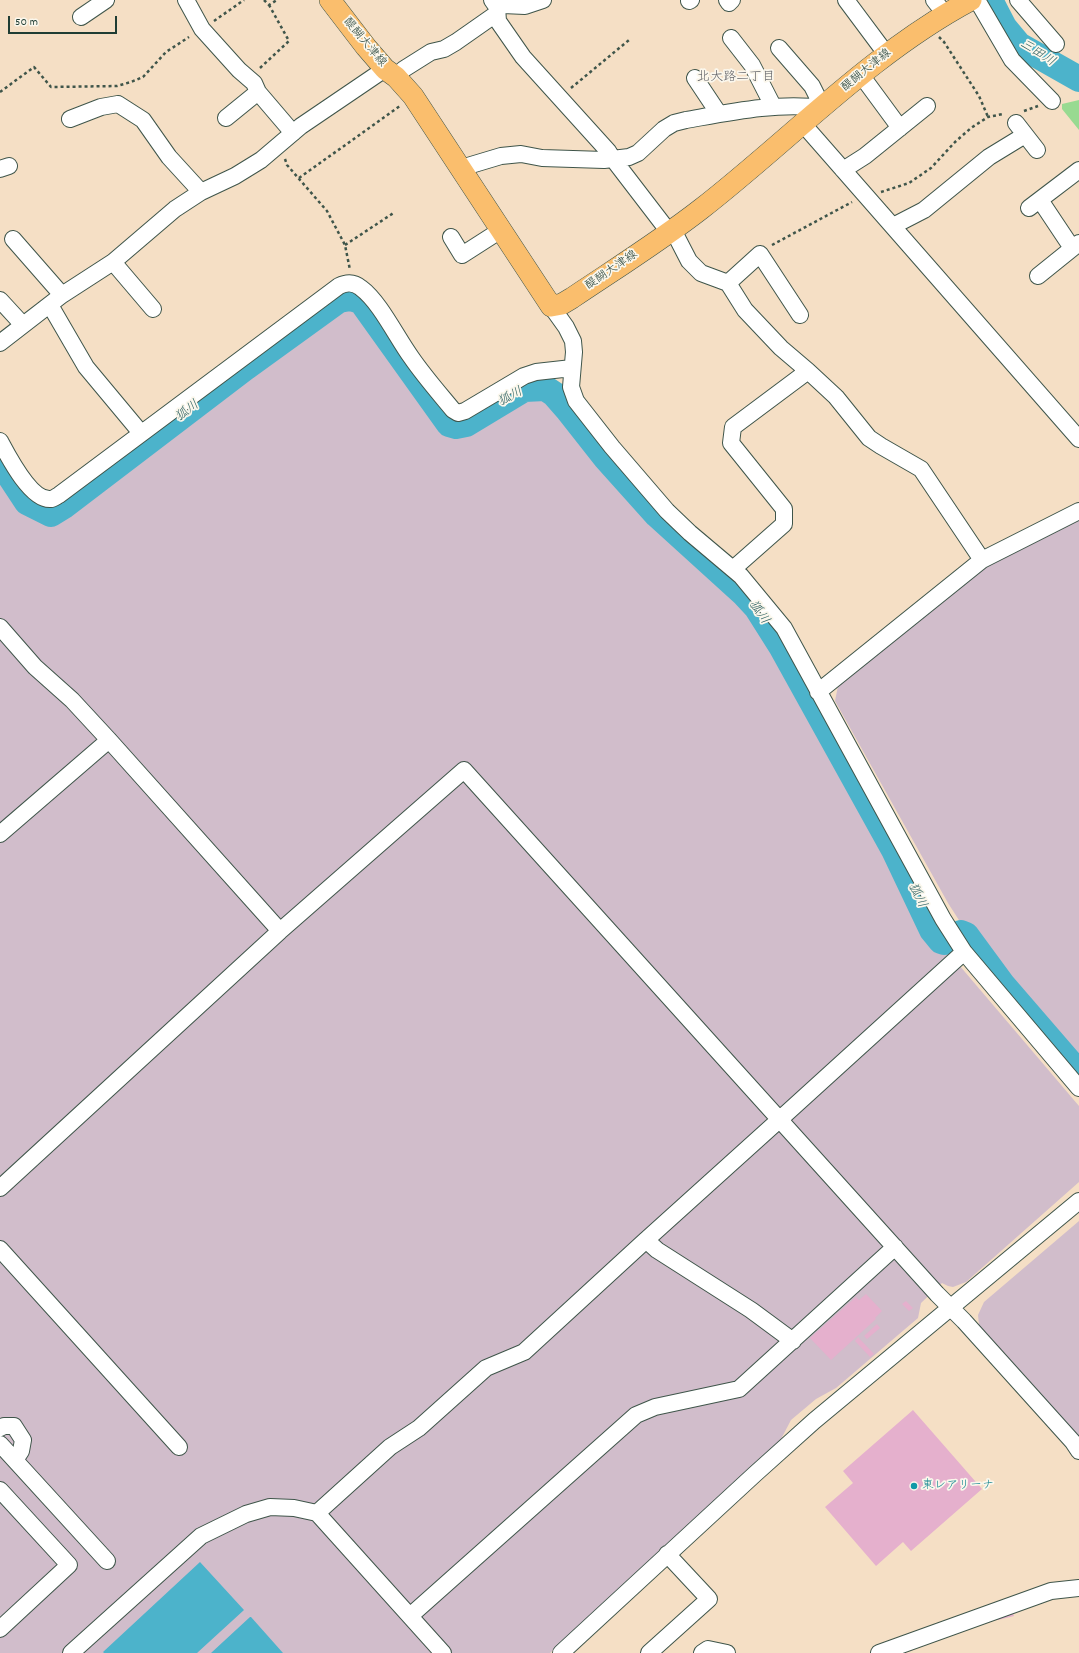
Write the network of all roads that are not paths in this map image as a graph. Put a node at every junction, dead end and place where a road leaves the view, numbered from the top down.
1 (106, 0) edge
2 (186, 0) edge
3 (330, 0) edge
4 (543, 0) edge
5 (727, 0) edge
6 (732, 0) edge
7 (846, 0) edge
8 (971, 0) edge
9 (977, 0) edge
10 (1018, 0) edge
11 (495, 7) edge
12 (940, 7) edge
13 (81, 18) dead end
14 (731, 38) dead end
15 (1056, 44) dead end
16 (779, 48) dead end
17 (887, 55) junction
18 (390, 73) junction
19 (861, 75) junction
20 (695, 78) dead end
21 (258, 92) junction
22 (1052, 101) road end
23 (773, 106) junction
24 (927, 106) dead end
25 (823, 108) junction
26 (719, 114) junction
27 (226, 118) dead end
28 (70, 119) dead end
29 (803, 124) junction
30 (900, 128) junction
31 (287, 138) junction
32 (1037, 150) dead end
33 (613, 159) junction
34 (461, 168) junction
35 (844, 170) junction
36 (1079, 170) edge
37 (201, 192) junction
38 (893, 226) junction
39 (501, 230) junction
40 (671, 231) junction
41 (451, 237) dead end
42 (13, 239) dead end
43 (1076, 246) edge
44 (113, 262) junction
45 (1038, 276) dead end
46 (728, 284) junction
47 (0, 300) edge
48 (56, 300) junction
49 (551, 306) junction
50 (153, 309) dead end
51 (800, 315) dead end
52 (23, 325) junction
53 (0, 343) edge
54 (572, 368) junction
55 (808, 371) junction
56 (141, 433) junction
57 (1079, 439) edge
58 (0, 441) edge
59 (1079, 511) edge
60 (982, 560) junction
61 (733, 570) junction
62 (0, 626) edge
63 (818, 692) junction
64 (109, 740) junction
65 (0, 834) edge
66 (280, 931) junction
67 (964, 952) junction
68 (1079, 1088) edge
69 (780, 1120) junction
70 (0, 1188) edge
71 (1079, 1201) edge
72 (646, 1240) junction
73 (895, 1247) junction
74 (0, 1249) edge
75 (950, 1308) junction
76 (793, 1341) junction
77 (0, 1428) edge
78 (0, 1444) edge
79 (179, 1447) dead end
80 (1079, 1451) edge
81 (15, 1460) junction
82 (0, 1490) edge
83 (317, 1513) junction
84 (667, 1554) junction
85 (107, 1561) dead end
86 (1079, 1588) edge
87 (410, 1616) junction
88 (0, 1629) edge
89 (71, 1653) edge
90 (443, 1653) edge
91 (561, 1653) edge
92 (649, 1653) edge
93 (702, 1653) edge
94 (727, 1653) edge
95 (879, 1653) edge

1 - 13 street
2 - 21 street
3 - 18 main road, 醍醐大津線
4 - 11 street
5 - 6 street
7 - 17 street
8 - 12 main road, 醍醐大津線
9 - 22 street
10 - 15 street
11 - 18 street
11 - 33 street
12 - 17 main road, 醍醐大津線
14 - 23 street
16 - 25 street
17 - 19 main road, 醍醐大津線
18 - 31 street
18 - 34 main road, 醍醐大津線
19 - 25 main road, 醍醐大津線
19 - 30 street
20 - 26 street
21 - 27 street
21 - 31 street
23 - 25 street
23 - 26 street
24 - 30 street
25 - 29 main road, 醍醐大津線
26 - 33 street
28 - 37 street
29 - 35 street
29 - 40 main road, 醍醐大津線
30 - 35 street
31 - 37 street
32 - 38 street
33 - 34 street
33 - 40 street
34 - 39 main road, 醍醐大津線
35 - 38 street
36 - 43 street
37 - 44 street
38 - 57 street
39 - 41 street
39 - 49 main road, 醍醐大津線
40 - 46 street
40 - 49 main road, 醍醐大津線
42 - 48 street
43 - 45 street
44 - 48 street
44 - 50 street
46 - 51 street
46 - 55 street
47 - 52 street
48 - 52 street
48 - 56 street
49 - 54 street
52 - 53 street
54 - 56 street
54 - 61 street
55 - 60 street
55 - 61 street
56 - 58 street
59 - 60 street
60 - 63 street
61 - 63 street
62 - 64 street
63 - 67 street
64 - 65 street
64 - 66 street
66 - 69 street
66 - 70 street
67 - 68 street
67 - 69 street
69 - 72 street
69 - 73 street
71 - 75 street
72 - 76 street
72 - 83 street
73 - 75 street
73 - 76 street
74 - 79 street
75 - 80 street
75 - 84 street
76 - 87 street
77 - 81 street
78 - 81 street
81 - 85 street
82 - 88 street
83 - 87 street
83 - 89 street
84 - 91 street
84 - 92 street
86 - 95 street
87 - 90 street
93 - 94 street

